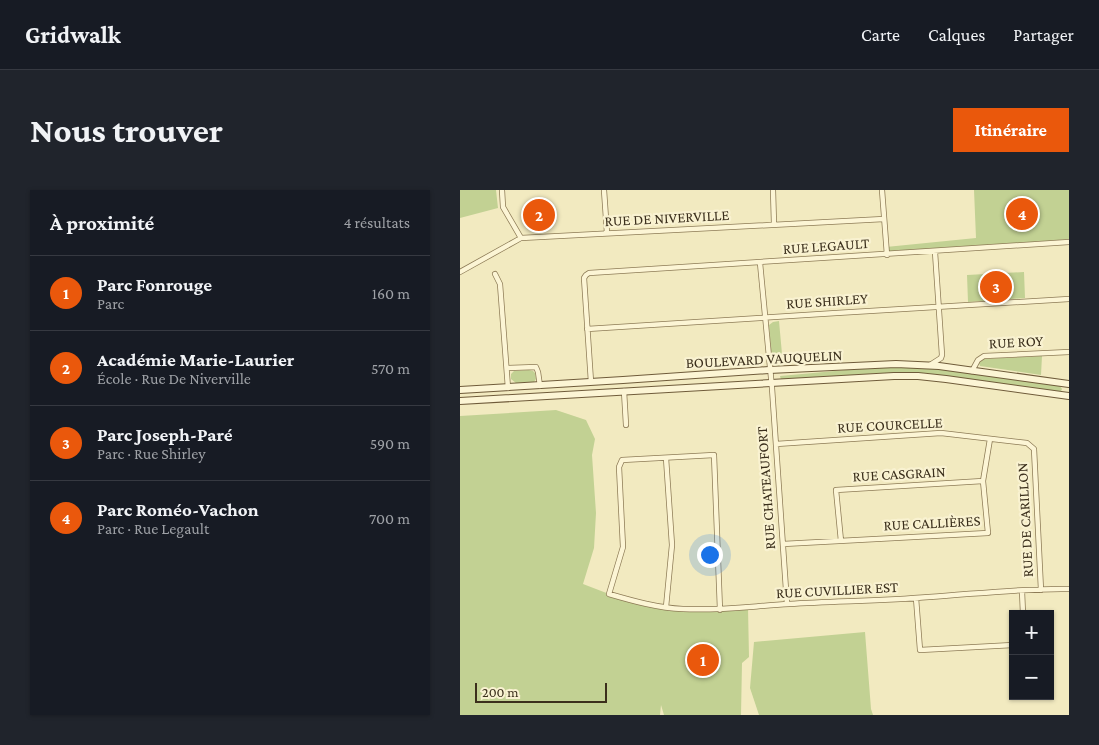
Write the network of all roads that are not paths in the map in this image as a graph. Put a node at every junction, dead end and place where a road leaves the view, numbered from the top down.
1 (502, 190) edge
2 (604, 190) edge
3 (773, 190) edge
4 (882, 190) edge
5 (884, 219) junction
6 (774, 224) junction
7 (607, 233) junction
8 (521, 238) junction
9 (1069, 242) edge
10 (935, 252) junction
11 (886, 255) junction
12 (760, 263) junction
13 (460, 272) edge
14 (494, 274) dead end
15 (1069, 299) edge
16 (938, 307) junction
17 (765, 318) junction
18 (588, 330) junction
19 (1069, 352) edge
20 (929, 366) junction
21 (508, 368) junction
22 (769, 370) junction
23 (972, 371) junction
24 (591, 382) junction
25 (771, 383) junction
26 (1069, 384) edge
27 (540, 386) junction
28 (508, 388) junction
29 (460, 390) edge
30 (624, 391) junction
31 (1069, 396) edge
32 (460, 401) edge
33 (626, 426) dead end
34 (990, 439) junction
35 (776, 444) junction
36 (1034, 449) joint
37 (666, 458) junction
38 (984, 481) junction
39 (841, 541) junction
40 (783, 544) junction
41 (1040, 590) junction
42 (1069, 590) edge
43 (1022, 591) junction
44 (916, 598) junction
45 (787, 604) junction
46 (666, 607) junction
47 (720, 610) junction
48 (1023, 610) edge
49 (1009, 645) edge

1 - 8 street
2 - 7 street
3 - 6 street
4 - 5 street
5 - 6 street, RUE DE NIVERVILLE
5 - 11 street
6 - 7 street, RUE DE NIVERVILLE
7 - 8 street, RUE DE NIVERVILLE
8 - 13 street, RUE DE NIVERVILLE
9 - 10 street, RUE LEGAULT
10 - 11 street, RUE LEGAULT
10 - 16 street
11 - 12 street, RUE LEGAULT
12 - 17 street, RUE CHATEAUFORT
12 - 18 street, RUE LEGAULT
14 - 21 street
15 - 16 street, RUE SHIRLEY
16 - 17 street, RUE SHIRLEY
16 - 20 street
17 - 18 street, RUE SHIRLEY
17 - 22 street, RUE CHATEAUFORT
18 - 24 street
19 - 23 street, RUE ROY
20 - 22 street, BOULEVARD VAUQUELIN
20 - 23 street, BOULEVARD VAUQUELIN
21 - 27 street
21 - 28 street
22 - 24 street, BOULEVARD VAUQUELIN
22 - 25 street, RUE CHATEAUFORT
23 - 26 street, BOULEVARD VAUQUELIN
24 - 27 street, BOULEVARD VAUQUELIN
25 - 30 street, BOULEVARD VAUQUELIN
25 - 31 street, BOULEVARD VAUQUELIN
25 - 35 street, RUE CHATEAUFORT
27 - 28 street, BOULEVARD VAUQUELIN
28 - 29 street, BOULEVARD VAUQUELIN
30 - 32 street, BOULEVARD VAUQUELIN
30 - 33 street
34 - 35 street, RUE COURCELLE
34 - 36 street, RUE COURCELLE
34 - 38 street, RUE CALLIÈRES
35 - 40 street, RUE CHATEAUFORT
36 - 41 street, RUE DE CARILLON
37 - 46 street
37 - 46 street, RUE CUVILLIER EST
37 - 47 street
38 - 39 street, RUE CALLIÈRES
38 - 39 street, RUE CASGRAIN
39 - 40 street, RUE CALLIÈRES
40 - 45 street, RUE CHATEAUFORT
41 - 42 street, RUE CUVILLIER EST
41 - 43 street, RUE CUVILLIER EST
43 - 44 street, RUE CUVILLIER EST
43 - 48 street
44 - 45 street, RUE CUVILLIER EST
44 - 49 street
45 - 47 street, RUE CUVILLIER EST
46 - 47 street, RUE CUVILLIER EST

